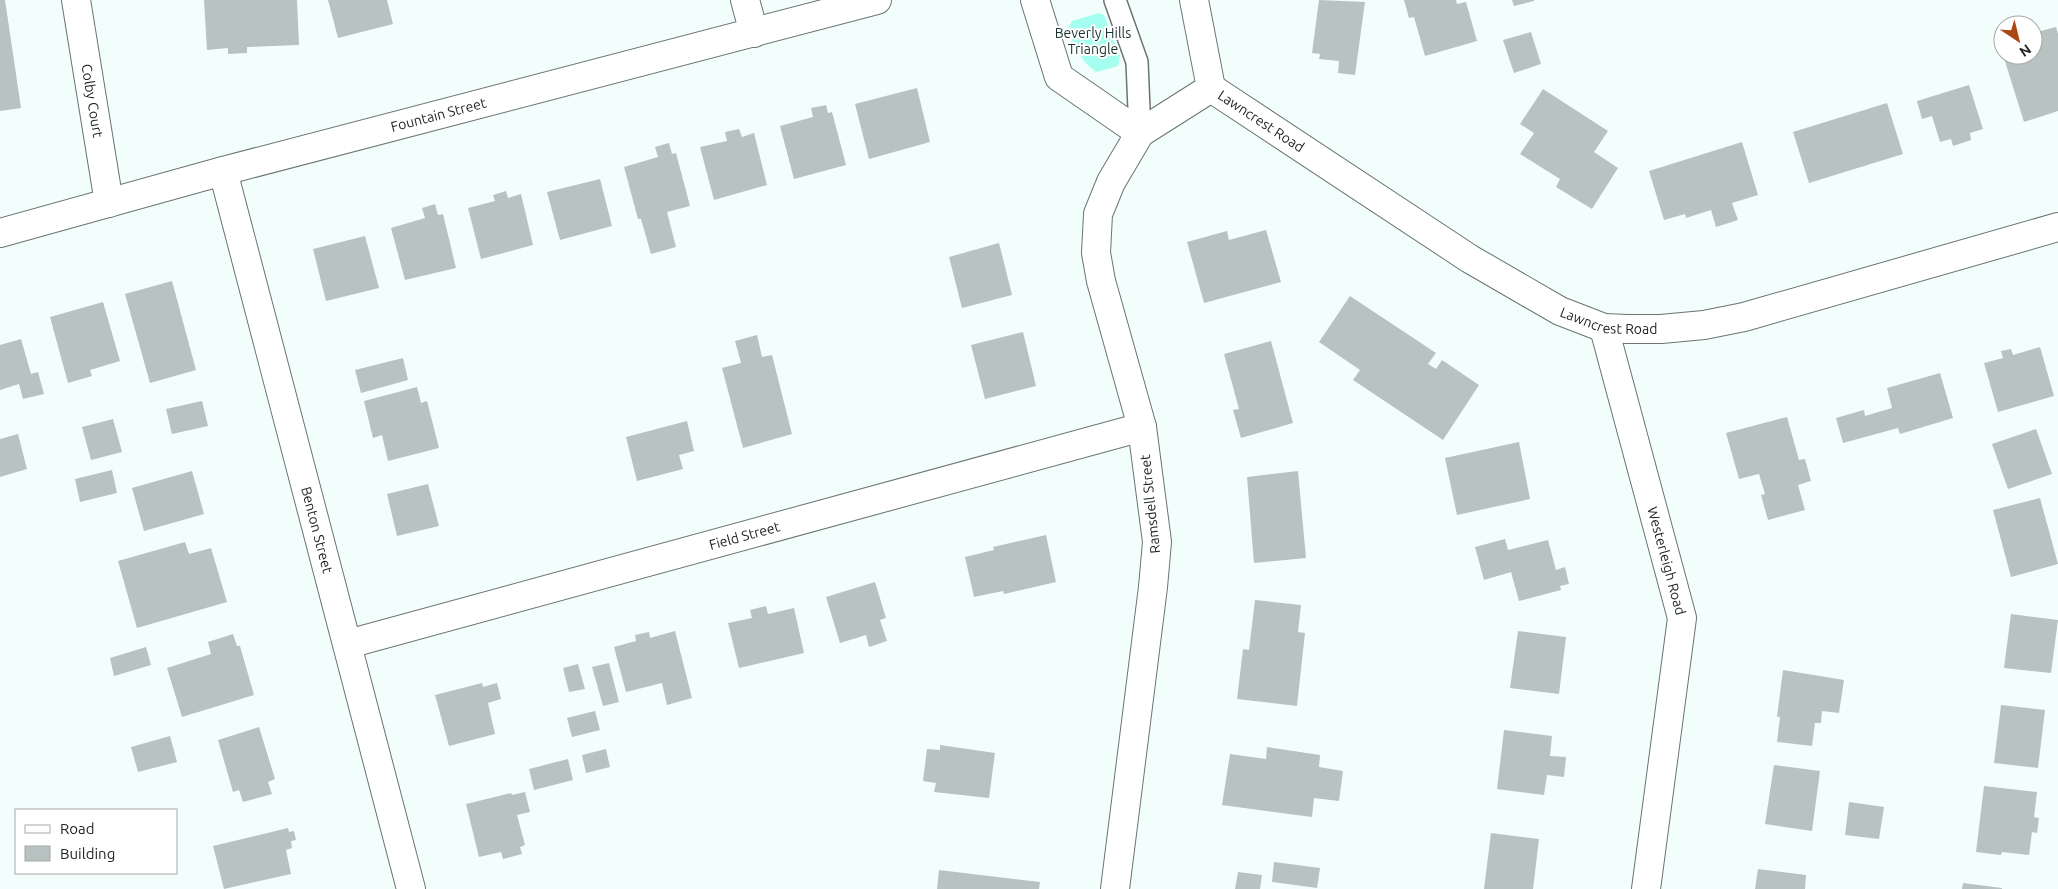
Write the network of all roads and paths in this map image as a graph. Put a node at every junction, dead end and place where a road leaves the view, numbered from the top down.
1 (76, 0) edge
2 (745, 0) edge
3 (877, 0) edge
4 (1035, 0) edge
5 (1115, 0) edge
6 (1194, 0) edge
7 (754, 33) junction
8 (1212, 88) junction
9 (1140, 133) junction
10 (223, 171) junction
11 (109, 203) junction
12 (2058, 227) edge
13 (0, 233) edge
14 (1604, 328) junction
15 (1142, 427) junction
16 (348, 644) junction
17 (410, 889) edge
18 (1114, 889) edge
19 (1646, 889) edge

1 - 11 street, Colby Court
2 - 7 street
3 - 7 street, Fountain Street
4 - 9 street
5 - 9 lane
6 - 8 street
7 - 10 street, Fountain Street
8 - 9 street, Ramsdell Street
8 - 14 street, Lawncrest Road
9 - 15 street, Ramsdell Street
10 - 11 street, Fountain Street
10 - 16 street, Benton Street
11 - 13 street, Fountain Street
12 - 14 street, Lawncrest Road
14 - 19 street, Westerleigh Road
15 - 16 street, Field Street
15 - 18 street, Ramsdell Street
16 - 17 street, Benton Street

